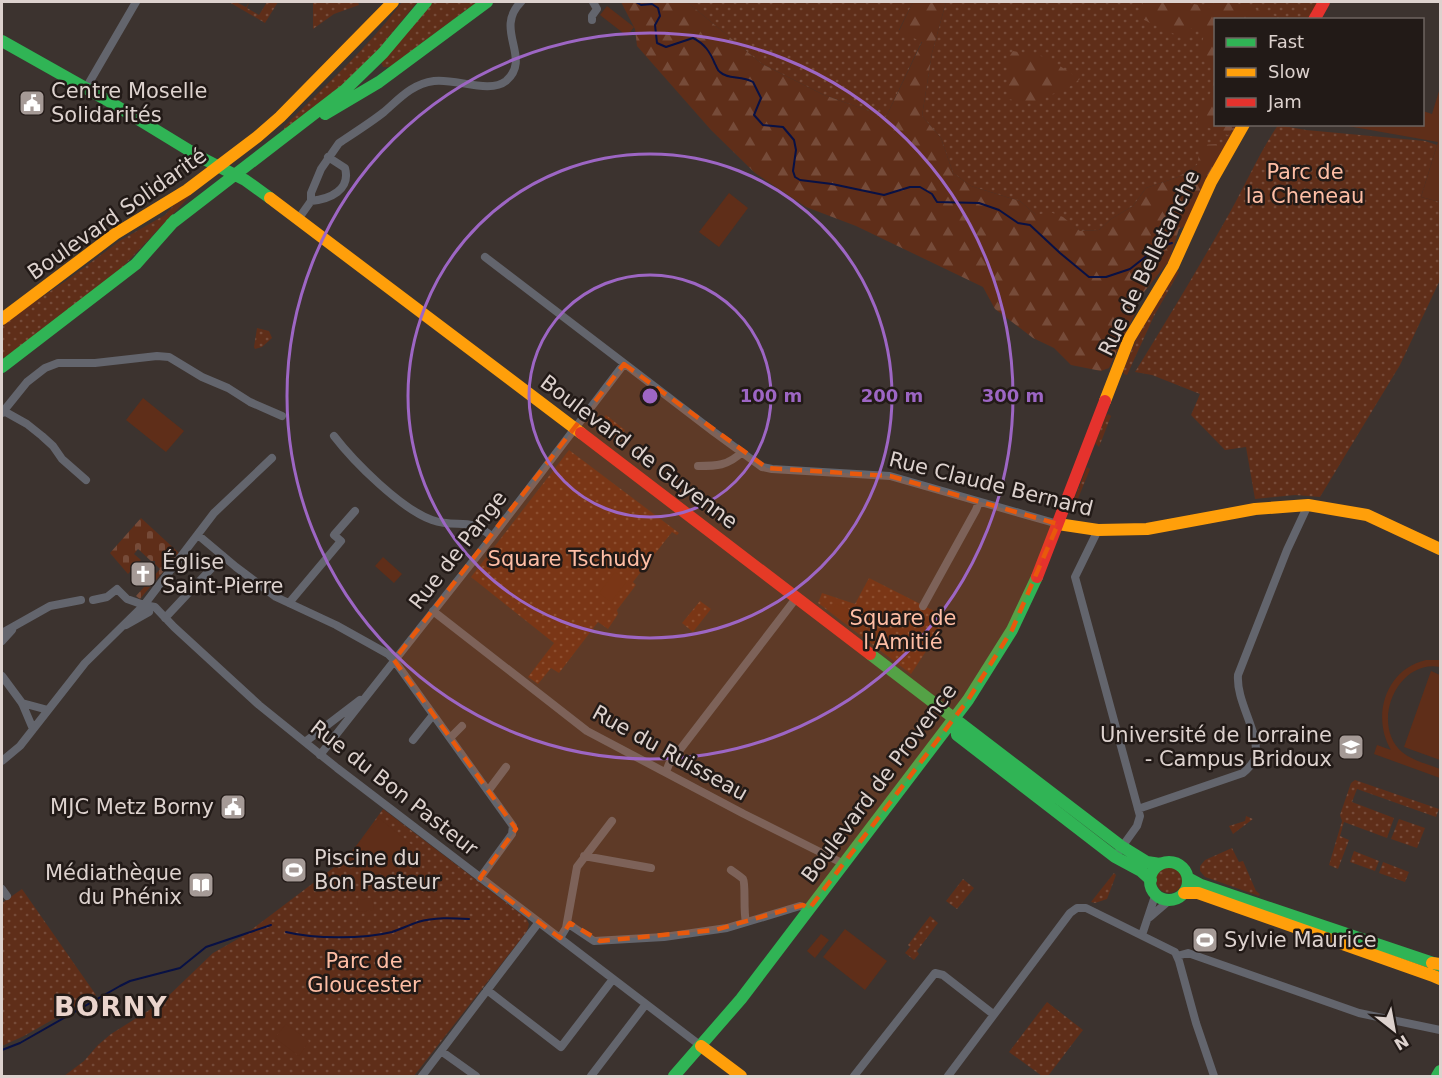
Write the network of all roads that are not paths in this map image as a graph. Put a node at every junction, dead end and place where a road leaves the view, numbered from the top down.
1 (136, 2) edge
2 (394, 2) edge
3 (426, 2) edge
4 (487, 2) edge
5 (521, 2) edge
6 (592, 2) edge
7 (1324, 2) edge
8 (1315, 18) edge
9 (592, 20) dead end
10 (2, 41) edge
11 (86, 88) junction
12 (1243, 126) edge
13 (289, 133) junction
14 (328, 157) junction
15 (230, 168) junction
16 (311, 201) junction
17 (300, 219) junction
18 (485, 257) dead end
19 (2, 319) edge
20 (624, 364) junction
21 (2, 367) edge
22 (2, 411) edge
23 (282, 416) dead end
24 (575, 428) junction
25 (334, 436) dead end
26 (742, 452) junction
27 (272, 458) dead end
28 (698, 466) dead end
29 (86, 480) dead end
30 (978, 502) junction
31 (1308, 505) junction
32 (355, 511) dead end
33 (1058, 524) junction
34 (1098, 530) junction
35 (198, 535) junction
36 (492, 537) junction
37 (1440, 549) edge
38 (223, 556) junction
39 (797, 597) junction
40 (81, 600) dead end
41 (93, 600) dead end
42 (289, 603) junction
43 (923, 606) dead end
44 (146, 609) junction
45 (433, 611) junction
46 (164, 616) junction
47 (17, 626) junction
48 (2, 633) edge
49 (2, 641) edge
50 (394, 660) junction
51 (2, 676) edge
52 (368, 694) junction
53 (22, 703) junction
54 (48, 710) junction
55 (433, 715) junction
56 (955, 718) junction
57 (462, 726) dead end
58 (33, 729) junction
59 (451, 737) junction
60 (413, 740) dead end
61 (305, 742) junction
62 (320, 754) junction
63 (2, 761) edge
64 (506, 767) dead end
65 (666, 772) junction
66 (488, 791) junction
67 (1056, 804) junction
68 (1138, 809) junction
69 (612, 821) dead end
70 (1121, 846) junction
71 (584, 856) junction
72 (1123, 861) junction
73 (844, 864) junction
74 (1160, 864) junction
75 (651, 868) dead end
76 (731, 870) dead end
77 (480, 878) junction
78 (1188, 878) junction
79 (1151, 880) junction
80 (1156, 893) junction
81 (1184, 893) junction
82 (1171, 899) junction
83 (809, 909) junction
84 (1149, 918) junction
85 (539, 922) junction
86 (746, 922) junction
87 (567, 923) junction
88 (1142, 935) junction
89 (560, 938) junction
90 (1177, 956) junction
91 (1438, 971) edge
92 (613, 980) junction
93 (487, 990) junction
94 (646, 1004) junction
95 (993, 1014) junction
96 (1440, 1030) edge
97 (701, 1046) junction
98 (441, 1051) junction
99 (1440, 1071) edge
100 (422, 1077) edge
101 (476, 1077) edge
102 (591, 1077) edge
103 (674, 1077) edge
104 (741, 1077) edge
105 (854, 1077) edge
106 (948, 1077) edge
107 (1214, 1077) edge
108 (1437, 1077) edge

1 - 11 street
2 - 15 main road, Boulevard Solidarité
3 - 13 main road, Boulevard Solidarité
4 - 13 main road
5 - 14 street
6 - 9 street
7 - 8 main road
10 - 11 main road, Boulevard de Guyenne
11 - 15 main road, Boulevard de Guyenne
12 - 33 main road, Rue de Belletanche
13 - 15 main road, Boulevard Solidarité
14 - 16 street
14 - 16 street
15 - 17 main road, Boulevard de Guyenne
15 - 19 main road, Boulevard Solidarité
15 - 21 main road, Boulevard Solidarité
16 - 17 street
17 - 24 main road, Boulevard de Guyenne
18 - 20 street, Rue Claude Bernard
20 - 24 street
20 - 26 street, Rue Claude Bernard
22 - 23 street
22 - 29 street
24 - 36 street, Rue de Pange
24 - 39 main road, Boulevard de Guyenne
25 - 36 street
26 - 28 street
26 - 30 street, Rue Claude Bernard
27 - 35 street
30 - 33 street, Rue Claude Bernard
30 - 43 street
31 - 34 main road, Rue Claude Bernard
31 - 37 main road, Rue Claude Bernard
31 - 68 street
32 - 42 street
33 - 34 main road, Rue Claude Bernard
33 - 56 main road, Boulevard de Provence
34 - 68 street
35 - 38 street
35 - 44 street
36 - 45 street, Rue de Pange
38 - 42 street
38 - 46 street
39 - 56 main road, Boulevard de Guyenne
39 - 65 street
40 - 47 street
41 - 44 street, Rue du Bon Pasteur
42 - 50 street
44 - 46 street, Rue du Bon Pasteur
44 - 54 street
45 - 50 street, Rue de Pange
45 - 65 street, Rue du Ruisseau
46 - 61 street, Rue du Bon Pasteur
47 - 48 street
47 - 49 street
50 - 52 street, Rue de Pange
50 - 55 street
51 - 53 street
52 - 61 street, Rue de Pange
52 - 62 street, Rue de Pange
53 - 54 street
53 - 58 street
54 - 58 street
55 - 59 street
55 - 60 street
56 - 67 main road, Boulevard de Guyenne
56 - 73 main road, Boulevard de Provence
57 - 59 street
58 - 63 street
59 - 66 street
61 - 62 street, Rue du Bon Pasteur
62 - 77 street, Rue du Bon Pasteur
64 - 66 street
65 - 73 street, Rue du Ruisseau
66 - 77 street
67 - 70 main road, Boulevard de Guyenne
67 - 72 main road, Boulevard de Guyenne
68 - 70 street
69 - 71 street
70 - 72 street
70 - 74 main road, Boulevard de Guyenne
71 - 75 street
71 - 87 street
72 - 79 main road, Boulevard de Guyenne
73 - 83 main road, Boulevard de Provence
74 - 78 main road
74 - 79 main road
76 - 86 street
77 - 85 street, Rue du Bon Pasteur
78 - 81 main road
78 - 91 main road
79 - 80 main road
80 - 82 main road
80 - 84 street
81 - 82 main road
81 - 91 main road
82 - 84 street
83 - 86 street
83 - 97 main road, Boulevard de Provence
84 - 88 street
85 - 89 street, Rue du Bon Pasteur
85 - 93 street
86 - 87 street
87 - 89 street
88 - 90 street
88 - 95 street
89 - 92 street, Rue du Bon Pasteur
90 - 96 street
90 - 107 street
92 - 93 street
92 - 94 street, Rue du Bon Pasteur
93 - 98 street
94 - 97 street, Rue du Bon Pasteur
94 - 102 street
95 - 105 street
95 - 106 street
97 - 103 main road, Boulevard de Provence
97 - 104 main road
98 - 100 street
98 - 101 street
99 - 108 main road

